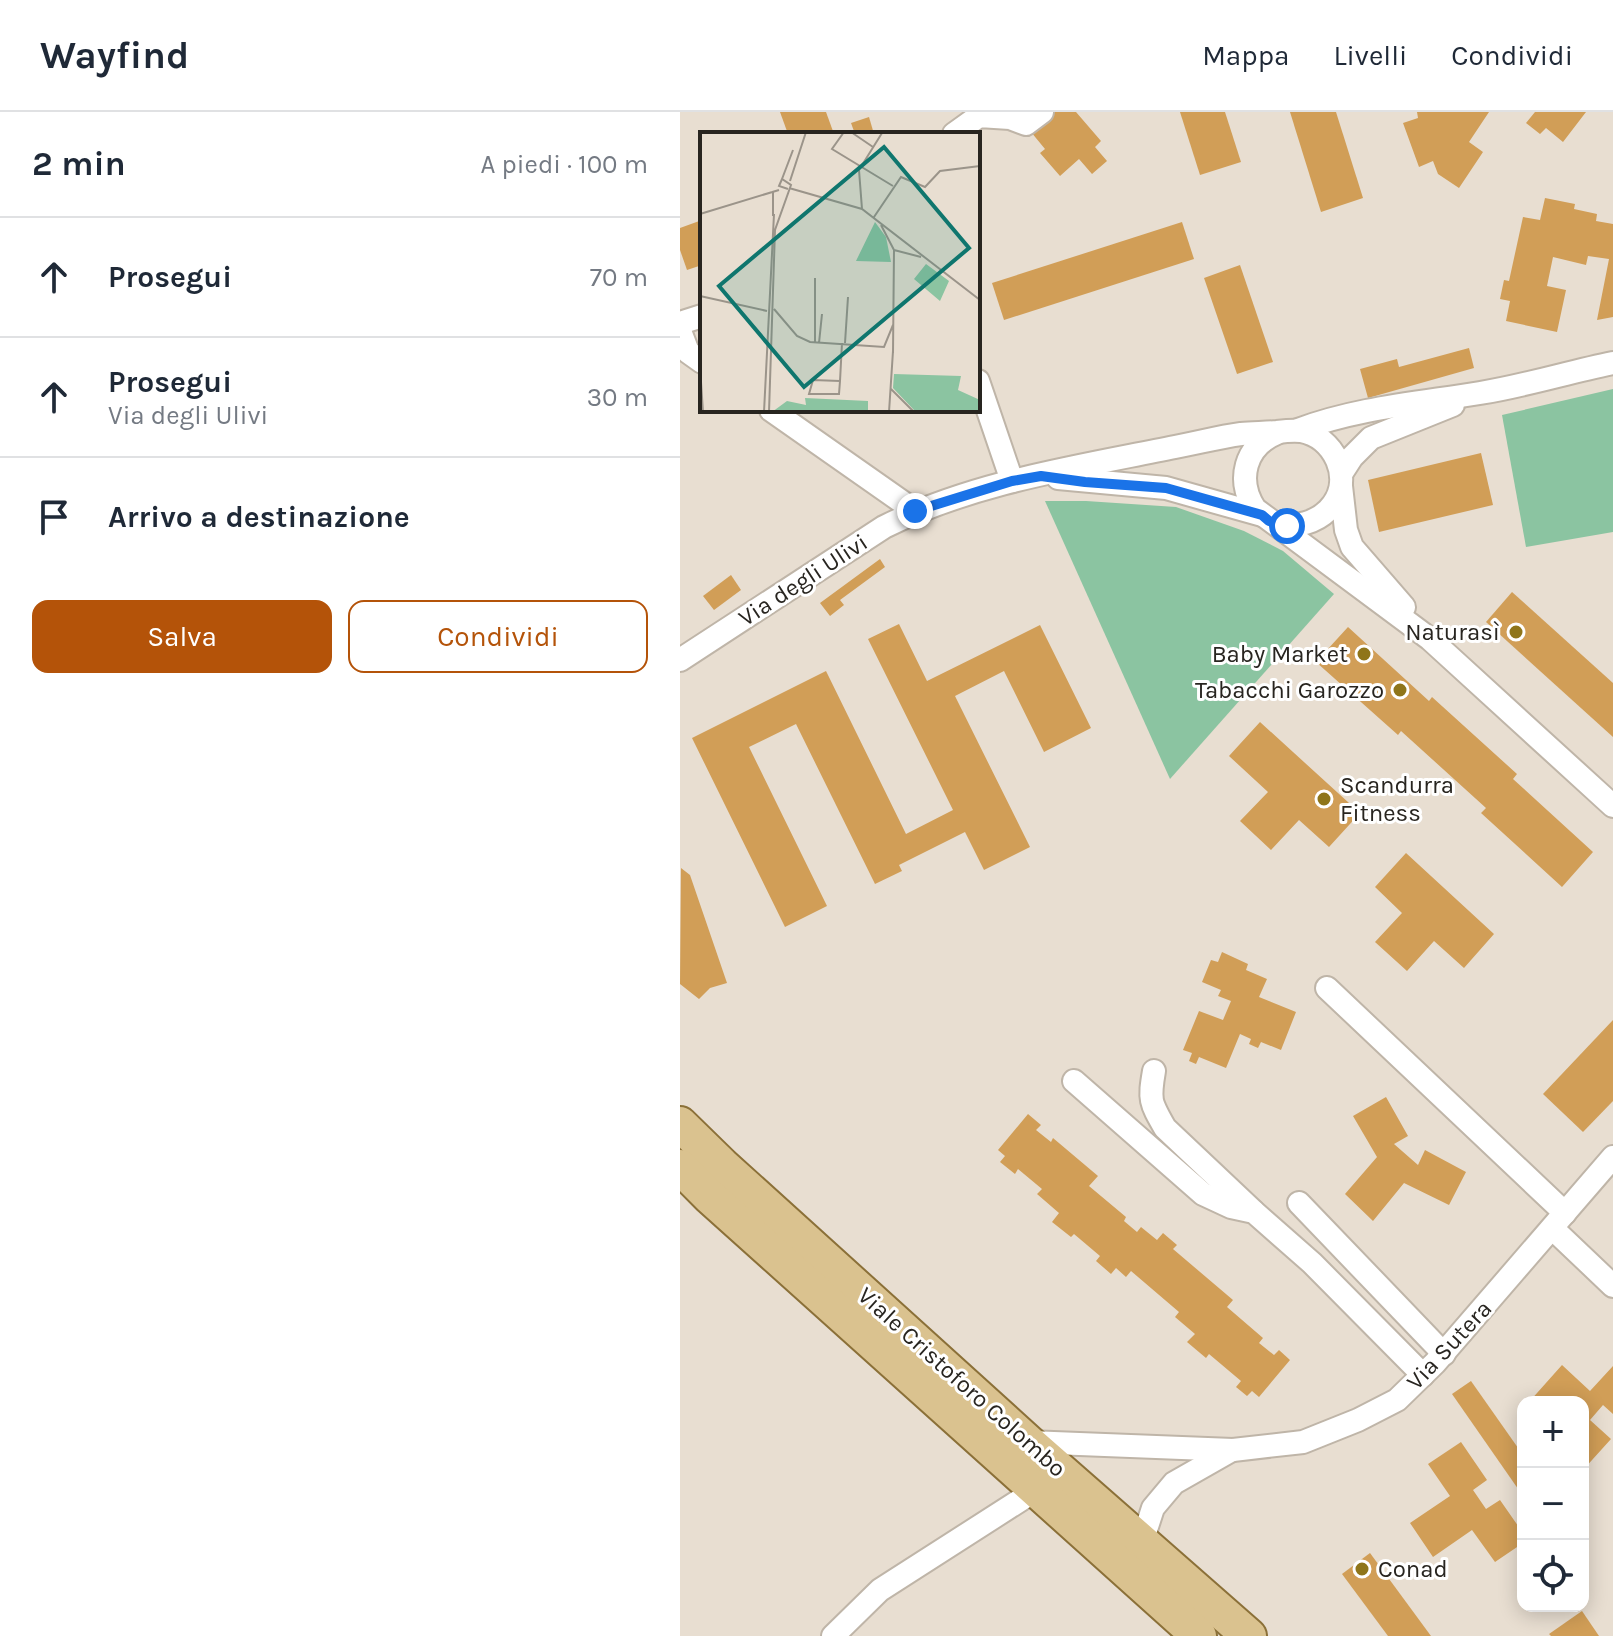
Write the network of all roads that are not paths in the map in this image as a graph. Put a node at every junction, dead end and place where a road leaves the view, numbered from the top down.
1 (1042, 112) edge
2 (957, 132) edge
3 (700, 317) edge
4 (680, 323) edge
5 (680, 331) edge
6 (700, 361) edge
7 (1613, 363) edge
8 (980, 387) edge
9 (1483, 392) junction
10 (774, 412) edge
11 (1288, 431) junction
12 (1041, 476) junction
13 (1341, 479) junction
14 (1012, 481) junction
15 (915, 511) junction
16 (1270, 520) junction
17 (1430, 639) junction
18 (680, 660) edge
19 (1613, 806) edge
20 (1327, 988) dead end
21 (1154, 1071) dead end
22 (1074, 1081) dead end
23 (680, 1124) edge
24 (1613, 1157) edge
25 (680, 1167) edge
26 (1299, 1203) dead end
27 (1254, 1212) junction
28 (1559, 1220) junction
29 (1613, 1286) edge
30 (1444, 1354) junction
31 (1423, 1375) junction
32 (1028, 1442) junction
33 (1233, 1450) junction
34 (1036, 1490) junction
35 (1142, 1542) junction
36 (833, 1636) edge
37 (1199, 1636) edge
38 (1249, 1636) edge

1 - 2 street
3 - 4 street
5 - 6 street
7 - 9 street
8 - 14 street
9 - 11 street
9 - 13 street
10 - 15 street
11 - 12 street, Via degli Ulivi
11 - 13 street
11 - 16 street
12 - 14 street, Via degli Ulivi
12 - 16 street
13 - 16 street
13 - 17 street
14 - 15 street, Via degli Ulivi
15 - 18 street, Via degli Ulivi
16 - 17 street
17 - 19 street
20 - 28 street
21 - 27 street
22 - 27 street
23 - 32 main road, Viale Cristoforo Colombo
24 - 28 street, Via Sutera
25 - 34 main road, Viale Cristoforo Colombo
26 - 30 street
27 - 31 street
28 - 29 street
28 - 30 street, Via Sutera
30 - 31 street, Via Sutera
31 - 33 street, Via Sutera
32 - 33 street
32 - 35 main road, Viale Cristoforo Colombo
33 - 35 street
34 - 36 street
34 - 37 main road, Viale Cristoforo Colombo
35 - 38 main road, Viale Cristoforo Colombo

